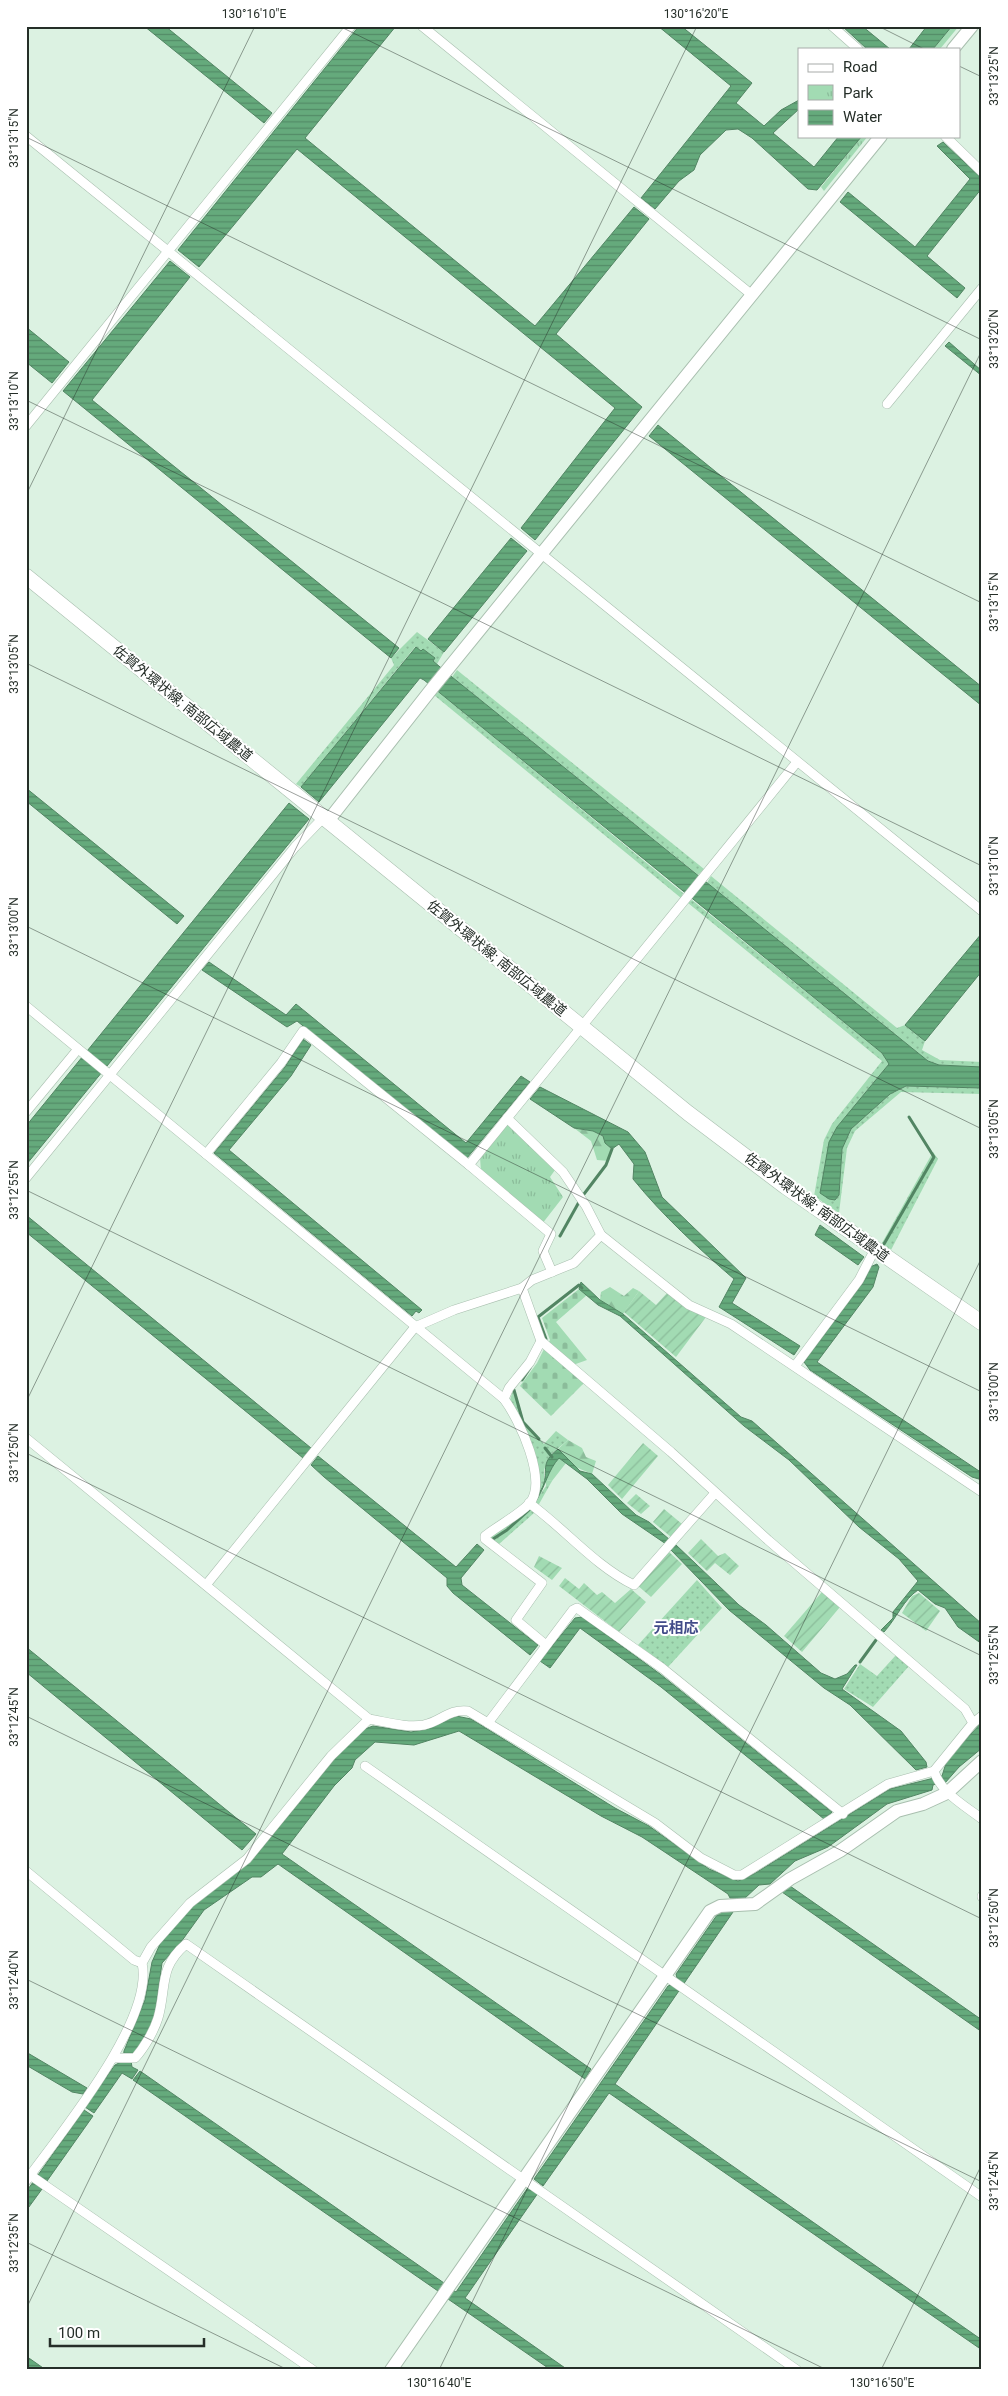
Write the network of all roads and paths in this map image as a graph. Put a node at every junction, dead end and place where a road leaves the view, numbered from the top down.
1 (351, 26) edge
2 (422, 26) edge
3 (832, 26) edge
4 (972, 26) edge
5 (857, 48) edge
6 (954, 48) edge
7 (26, 136) edge
8 (879, 138) edge
9 (947, 138) edge
10 (982, 172) edge
11 (168, 252) junction
12 (982, 288) edge
13 (752, 295) junction
14 (887, 404) dead end
15 (26, 426) edge
16 (541, 554) junction
17 (26, 576) edge
18 (797, 762) junction
19 (326, 819) junction
20 (982, 911) edge
21 (26, 1006) edge
22 (581, 1027) junction
23 (79, 1050) junction
24 (110, 1075) junction
25 (26, 1112) edge
26 (507, 1118) junction
27 (206, 1154) junction
28 (469, 1165) junction
29 (26, 1178) edge
30 (601, 1235) junction
31 (875, 1249) junction
32 (552, 1272) junction
33 (522, 1288) junction
34 (982, 1323) edge
35 (415, 1328) junction
36 (541, 1341) junction
37 (795, 1366) junction
38 (504, 1400) junction
39 (26, 1438) edge
40 (982, 1492) edge
41 (715, 1493) junction
42 (529, 1503) junction
43 (206, 1585) junction
44 (546, 1645) junction
45 (982, 1716) edge
46 (369, 1719) junction
47 (488, 1722) junction
48 (973, 1723) junction
49 (982, 1761) edge
50 (364, 1766) dead end
51 (939, 1782) junction
52 (843, 1814) junction
53 (982, 1820) edge
54 (26, 1871) edge
55 (142, 1963) junction
56 (667, 1977) junction
57 (122, 2058) junction
58 (31, 2178) edge
59 (524, 2179) junction
60 (982, 2197) edge
61 (314, 2370) edge
62 (391, 2370) edge
63 (797, 2370) edge

1 - 11 street
2 - 13 street
3 - 5 street
4 - 6 street
7 - 11 street
8 - 13 street
9 - 10 street
11 - 15 street
11 - 16 street
12 - 14 street
13 - 16 street
16 - 18 street
16 - 19 street
17 - 19 main road, 佐賀外環状線; 南部広域農道
18 - 20 street
18 - 22 street
19 - 22 main road, 佐賀外環状線; 南部広域農道
19 - 24 street
21 - 23 street
22 - 26 street
22 - 31 main road, 佐賀外環状線; 南部広域農道
23 - 24 street
23 - 25 street
24 - 27 street
24 - 29 street
26 - 28 street
26 - 30 street
27 - 28 street
27 - 35 street
28 - 32 street
30 - 32 street
30 - 37 street
31 - 34 main road, 佐賀外環状線; 南部広域農道
31 - 37 street
32 - 33 street
33 - 35 street
33 - 36 street
35 - 38 street
35 - 43 street
36 - 38 street
36 - 41 street
37 - 40 street
38 - 42 street
39 - 43 street
41 - 42 street
41 - 48 street
42 - 44 street
43 - 46 street
44 - 47 street
44 - 52 street
45 - 48 street
46 - 47 street
46 - 55 street
47 - 52 street
48 - 51 street
49 - 51 street
50 - 56 street
51 - 52 street
51 - 53 street
51 - 56 street
54 - 55 street
55 - 57 street
56 - 59 street
56 - 60 street
57 - 58 street
57 - 59 street
58 - 61 street
59 - 62 street
59 - 63 street

